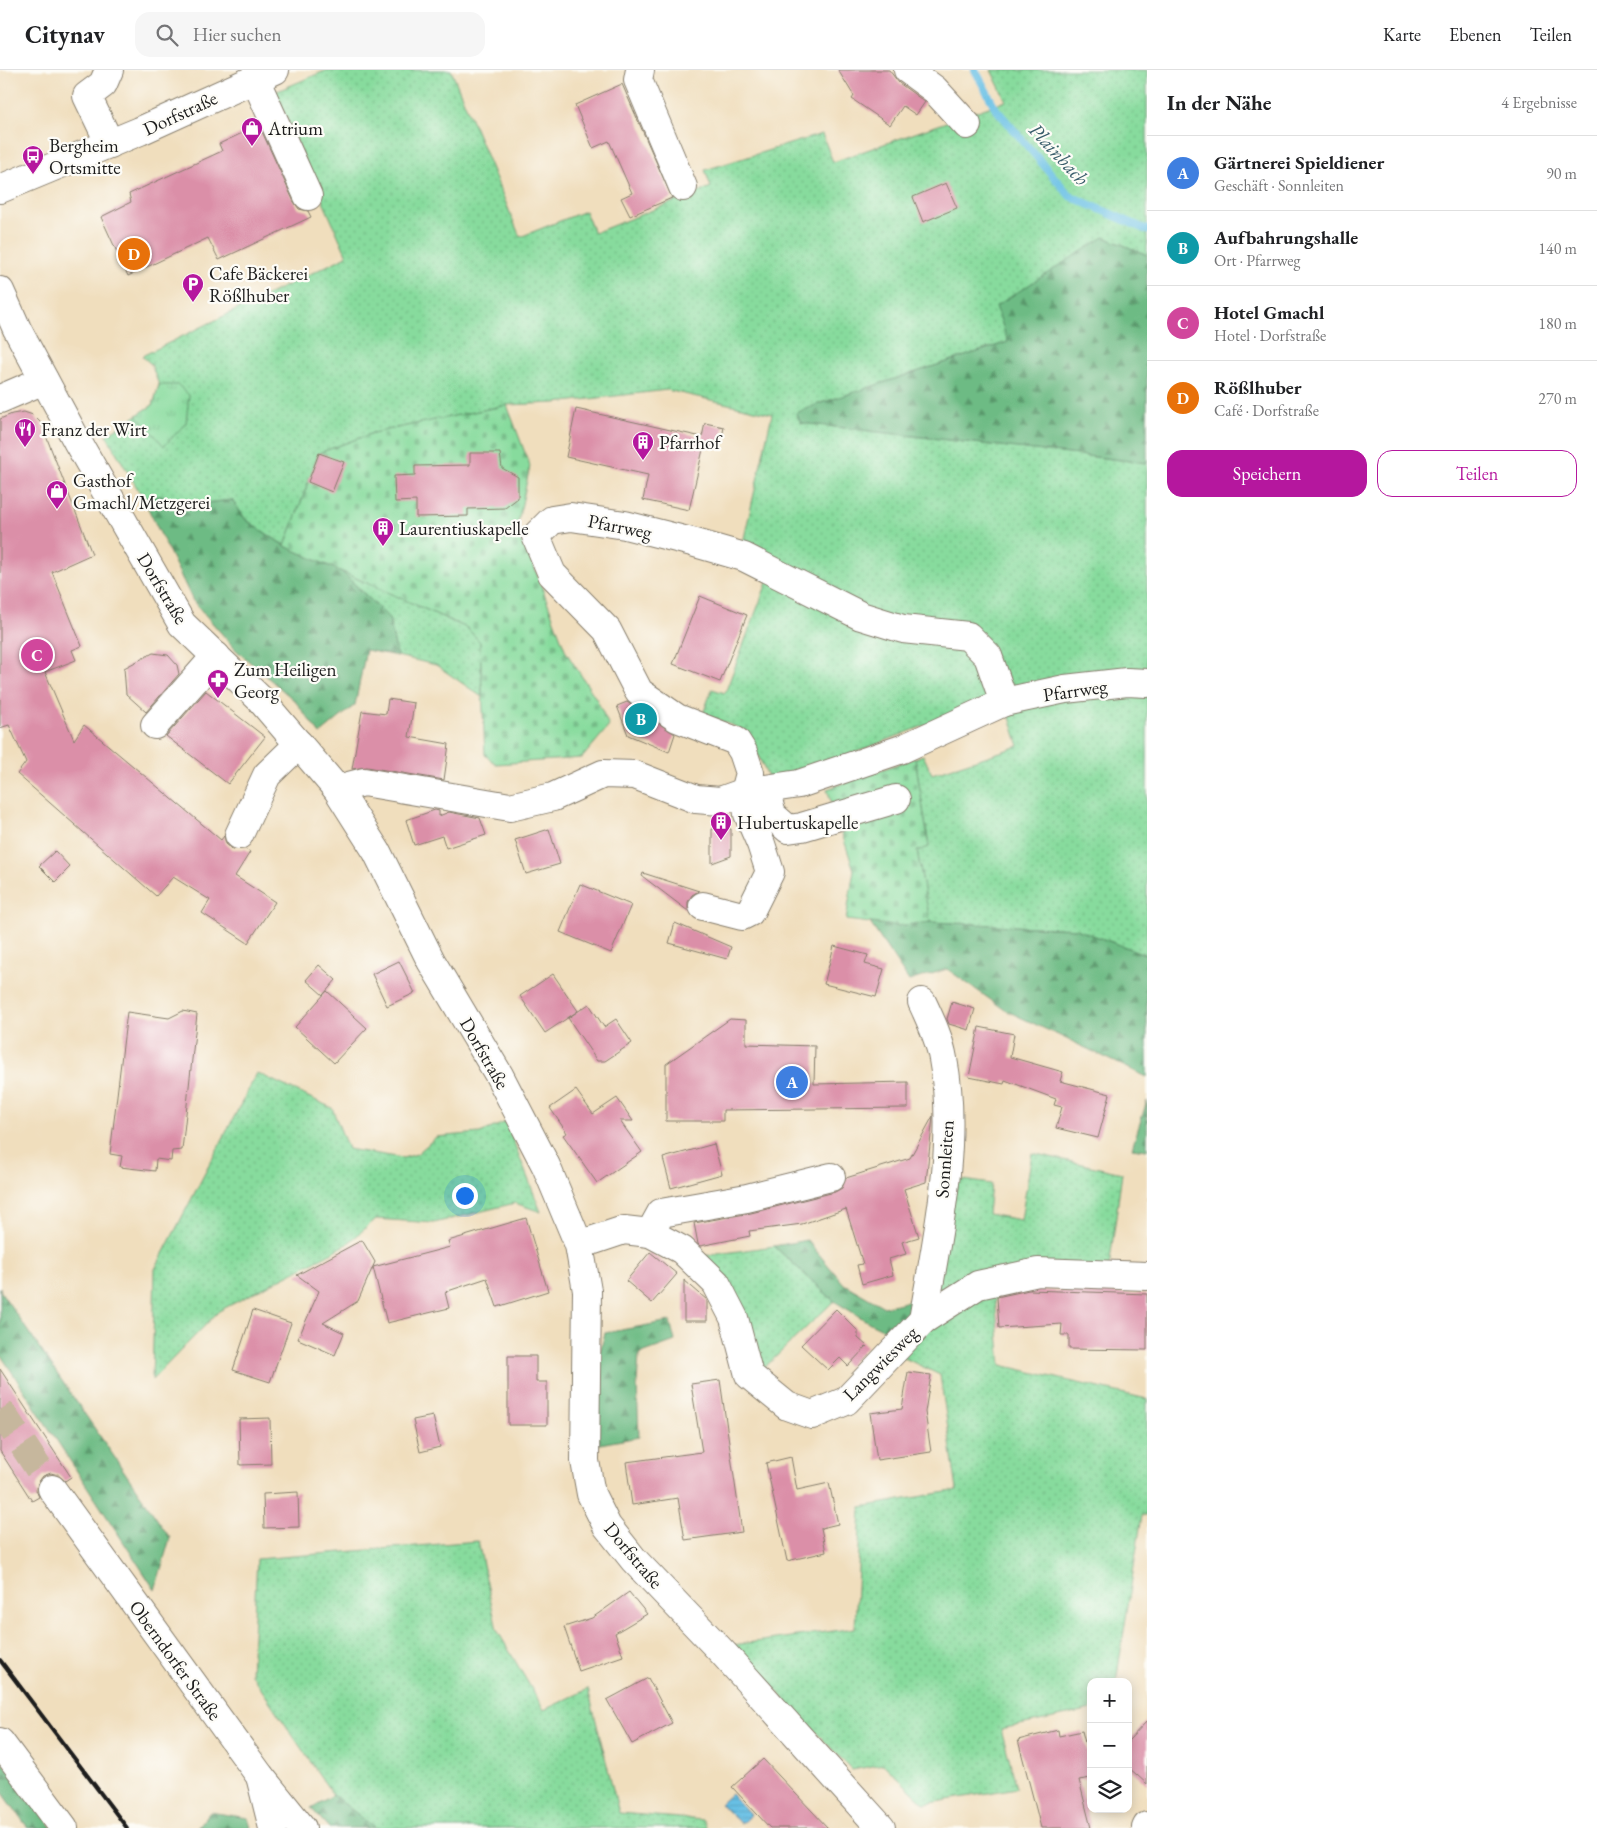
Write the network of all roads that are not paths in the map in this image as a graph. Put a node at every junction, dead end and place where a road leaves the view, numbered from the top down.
1 (109, 70) edge
2 (640, 70) edge
3 (908, 70) edge
4 (265, 74) edge
5 (967, 125) dead end
6 (110, 144) junction
7 (683, 187) dead end
8 (0, 189) edge
9 (308, 196) dead end
10 (0, 291) edge
11 (8, 332) edge
12 (44, 380) junction
13 (0, 399) edge
14 (216, 656) junction
15 (1147, 683) edge
16 (1004, 702) junction
17 (155, 725) dead end
18 (299, 744) junction
19 (337, 789) junction
20 (755, 791) junction
21 (896, 799) dead end
22 (239, 835) dead end
23 (703, 906) dead end
24 (922, 1002) dead end
25 (831, 1177) dead end
26 (650, 1233) junction
27 (580, 1246) junction
28 (1147, 1276) edge
29 (923, 1320) junction
30 (52, 1489) tunnel mouth
31 (0, 1742) edge
32 (260, 1776) junction
33 (64, 1828) edge
34 (273, 1828) edge
35 (302, 1828) edge
36 (881, 1828) edge

1 - 6 street
2 - 7 street
3 - 5 street
4 - 6 street, Dorfstraße
4 - 9 street
6 - 8 street, Dorfstraße
10 - 11 street, Dorfstraße
11 - 12 street, Dorfstraße
12 - 13 street
12 - 14 street, Dorfstraße
14 - 17 street
14 - 18 street, Dorfstraße
15 - 16 street, Pfarrweg
16 - 20 street, Pfarrweg
16 - 20 street, Pfarrweg
18 - 19 street, Dorfstraße
18 - 22 street
19 - 20 street, Pfarrweg
19 - 27 street, Dorfstraße
20 - 21 street
20 - 23 street
24 - 29 street, Sonnleiten
25 - 26 street
26 - 27 street, Langwiesweg
26 - 29 street, Langwiesweg
27 - 36 street, Dorfstraße
28 - 29 street, Langwiesweg
30 - 32 street, Oberndorfer Straße
31 - 33 street
32 - 34 street
32 - 35 street, Oberndorfer Straße

